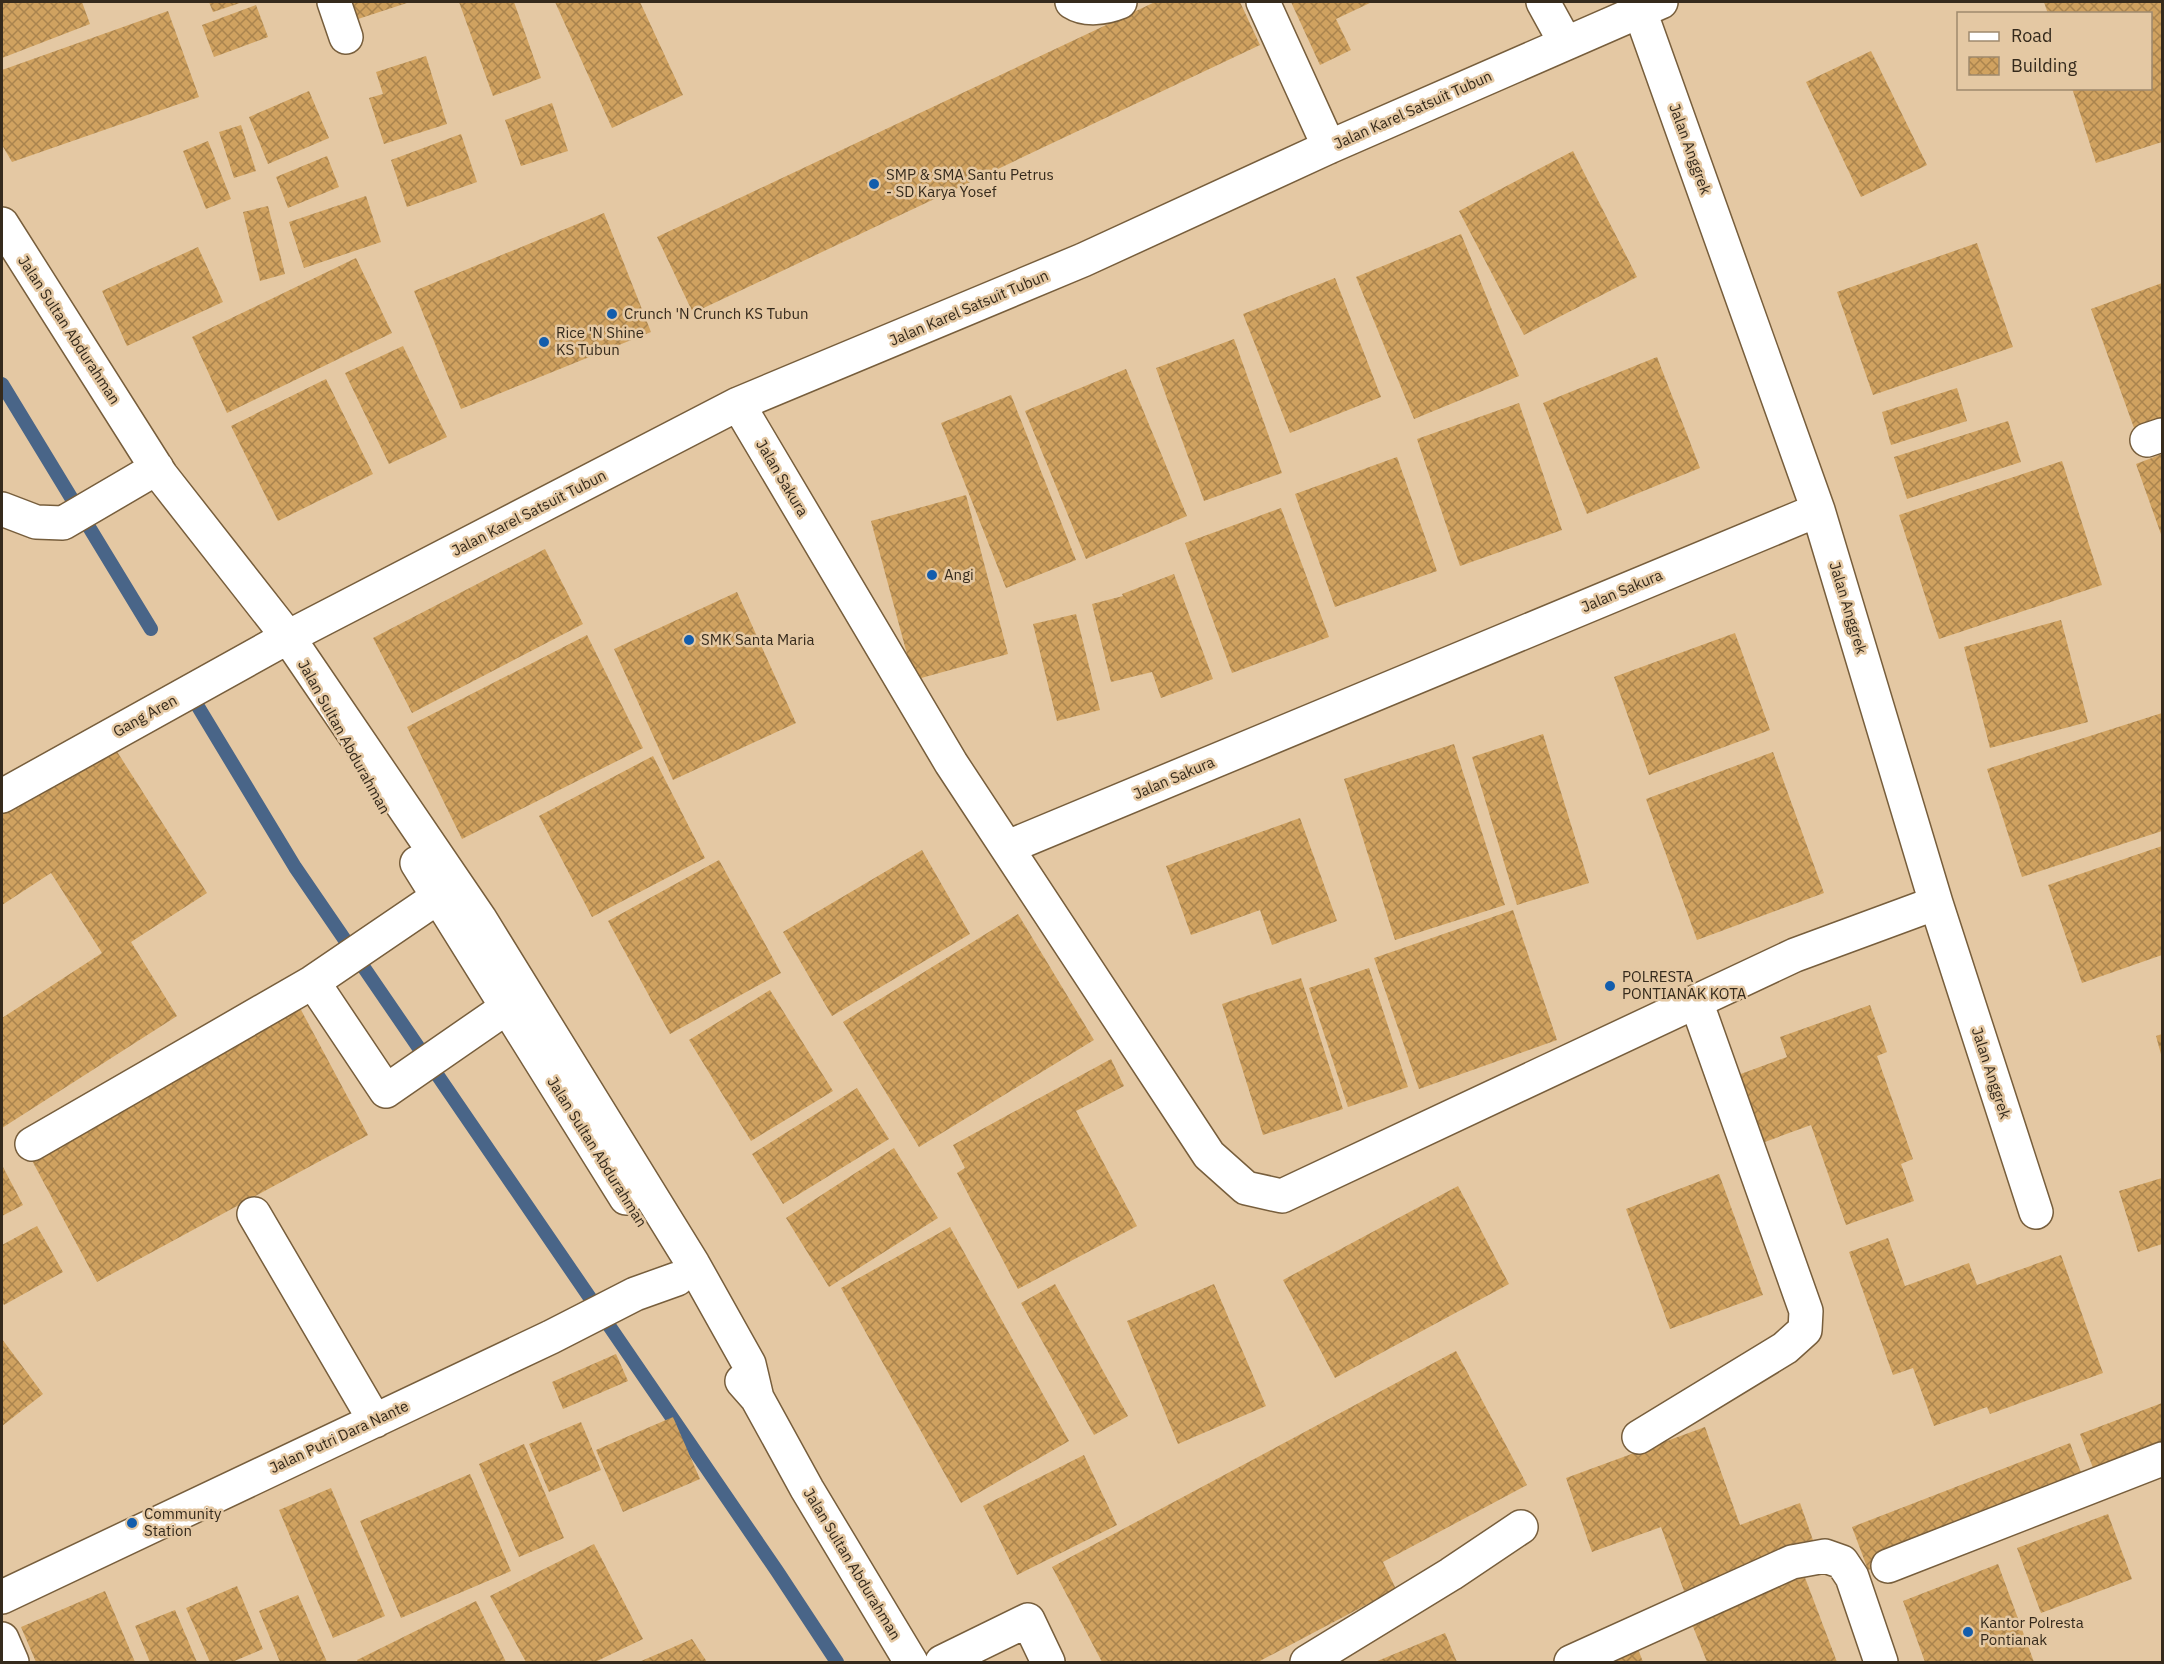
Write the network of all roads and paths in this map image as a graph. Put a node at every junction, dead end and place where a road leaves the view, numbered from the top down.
1 (334, 2) edge
2 (1072, 2) edge
3 (1120, 2) edge
4 (1263, 2) edge
5 (1543, 2) edge
6 (1651, 6) edge
7 (346, 37) dead end
8 (1564, 42) junction
9 (1329, 147) junction
10 (2, 224) edge
11 (738, 404) junction
12 (157, 468) junction
13 (2, 509) edge
14 (1818, 510) junction
15 (288, 637) junction
16 (2, 796) edge
17 (1008, 847) junction
18 (438, 897) junction
19 (1936, 903) junction
20 (314, 982) junction
21 (1697, 1004) junction
22 (506, 1008) junction
23 (32, 1144) dead end
24 (2036, 1212) dead end
25 (254, 1214) dead end
26 (677, 1279) junction
27 (757, 1398) junction
28 (375, 1420) junction
29 (1639, 1437) dead end
30 (2163, 1458) edge
31 (1521, 1527) dead end
32 (1888, 1566) dead end
33 (2, 1597) edge
34 (2, 1639) edge
35 (12, 1662) edge
36 (911, 1662) edge
37 (942, 1662) edge
38 (1048, 1662) edge
39 (1307, 1662) edge
40 (1571, 1662) edge
41 (1881, 1662) edge

1 - 7 street
2 - 3 street
4 - 9 street
5 - 8 street
6 - 8 street, Jalan Karel Satsuit Tubun
6 - 14 street, Jalan Anggrek
8 - 9 street, Jalan Karel Satsuit Tubun
9 - 11 street, Jalan Karel Satsuit Tubun
10 - 12 street, Jalan Sultan Abdurahman
11 - 15 street, Jalan Karel Satsuit Tubun
11 - 17 street, Jalan Sakura
12 - 13 street
12 - 15 street, Jalan Sultan Abdurahman
14 - 17 street, Jalan Sakura
14 - 19 street, Jalan Anggrek
15 - 16 street, Gang Aren
15 - 18 street, Jalan Sultan Abdurahman
15 - 27 street, Jalan Sultan Abdurahman
17 - 21 street
18 - 20 street
18 - 22 street, Jalan Sultan Abdurahman
19 - 21 street
19 - 24 street, Jalan Anggrek
20 - 22 street
20 - 23 street
21 - 29 street
22 - 26 street, Jalan Sultan Abdurahman
25 - 28 street
26 - 27 street, Jalan Sultan Abdurahman
26 - 28 street, Jalan Putri Dara Nante
27 - 36 street, Jalan Sultan Abdurahman
28 - 33 street, Jalan Putri Dara Nante
30 - 32 street
31 - 39 street
34 - 35 street
37 - 38 street
40 - 41 street

